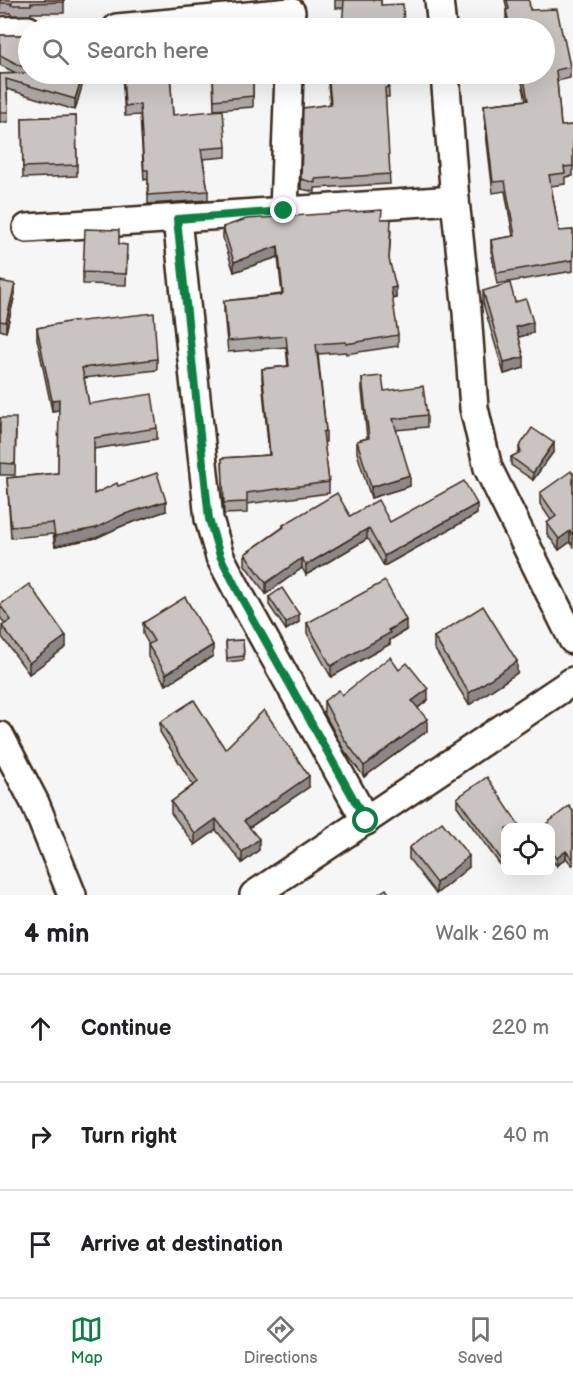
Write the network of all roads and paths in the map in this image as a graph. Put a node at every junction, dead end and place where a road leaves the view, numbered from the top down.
1 (439, 0) edge
2 (290, 14) edge
3 (241, 18) edge
4 (441, 18) edge
5 (0, 30) edge
6 (18, 30) edge
7 (289, 84) edge
8 (446, 84) edge
9 (455, 200) junction
10 (284, 211) junction
11 (177, 219) junction
12 (27, 228) dead end
13 (573, 640) edge
14 (573, 681) edge
15 (0, 736) edge
16 (366, 821) junction
17 (72, 895) edge
18 (254, 895) edge

1 - 4 street
2 - 3 street
5 - 6 street
7 - 10 street
8 - 9 street
9 - 10 street
9 - 13 street
10 - 11 street
11 - 12 street
11 - 16 street
14 - 16 street
15 - 17 street
16 - 18 street

